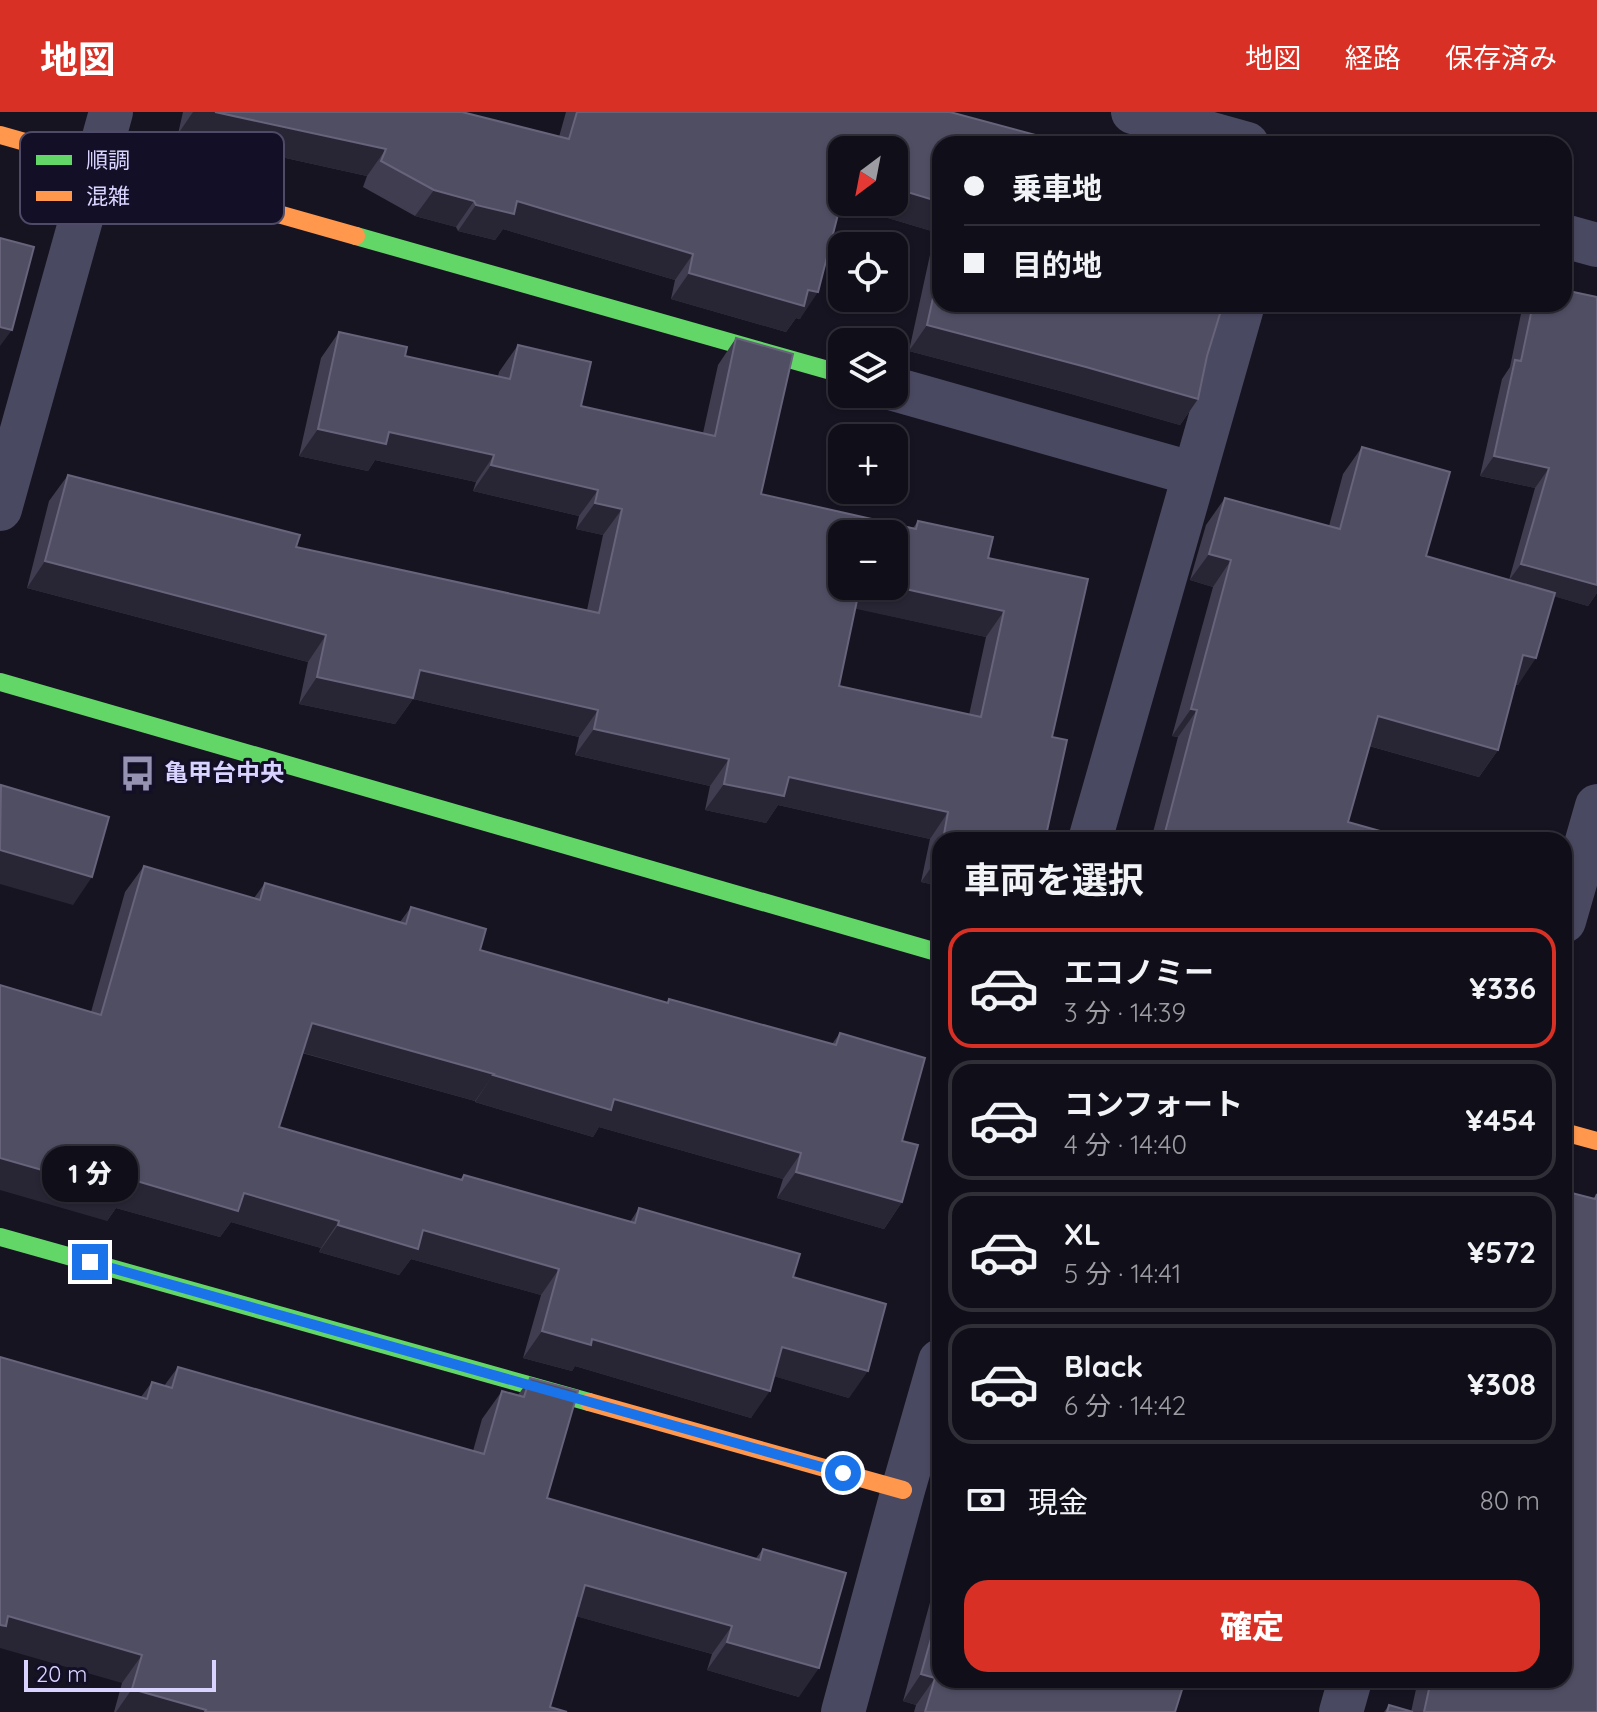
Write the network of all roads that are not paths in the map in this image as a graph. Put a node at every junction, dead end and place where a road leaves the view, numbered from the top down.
1 (111, 112) edge
2 (1133, 112) edge
3 (105, 132) edge
4 (0, 135) edge
5 (1218, 136) edge
6 (20, 141) edge
7 (284, 216) edge
8 (79, 224) edge
9 (1572, 238) edge
10 (1597, 245) edge
11 (1241, 312) edge
12 (828, 370) edge
13 (908, 393) edge
14 (1194, 474) junction
15 (0, 509) edge
16 (0, 682) edge
17 (1597, 806) edge
18 (1092, 832) edge
19 (1572, 893) edge
20 (932, 951) edge
21 (1572, 1134) edge
22 (1597, 1141) edge
23 (0, 1237) edge
24 (932, 1389) edge
25 (903, 1490) junction
26 (1348, 1688) edge
27 (843, 1712) edge
28 (1341, 1712) edge

1 - 3 street
2 - 5 street
4 - 6 street
7 - 12 street
8 - 15 street
9 - 10 street
11 - 14 street
13 - 14 street
14 - 18 street
16 - 20 street
17 - 19 street
21 - 22 street
23 - 25 street
24 - 25 street
25 - 27 street
26 - 28 street

